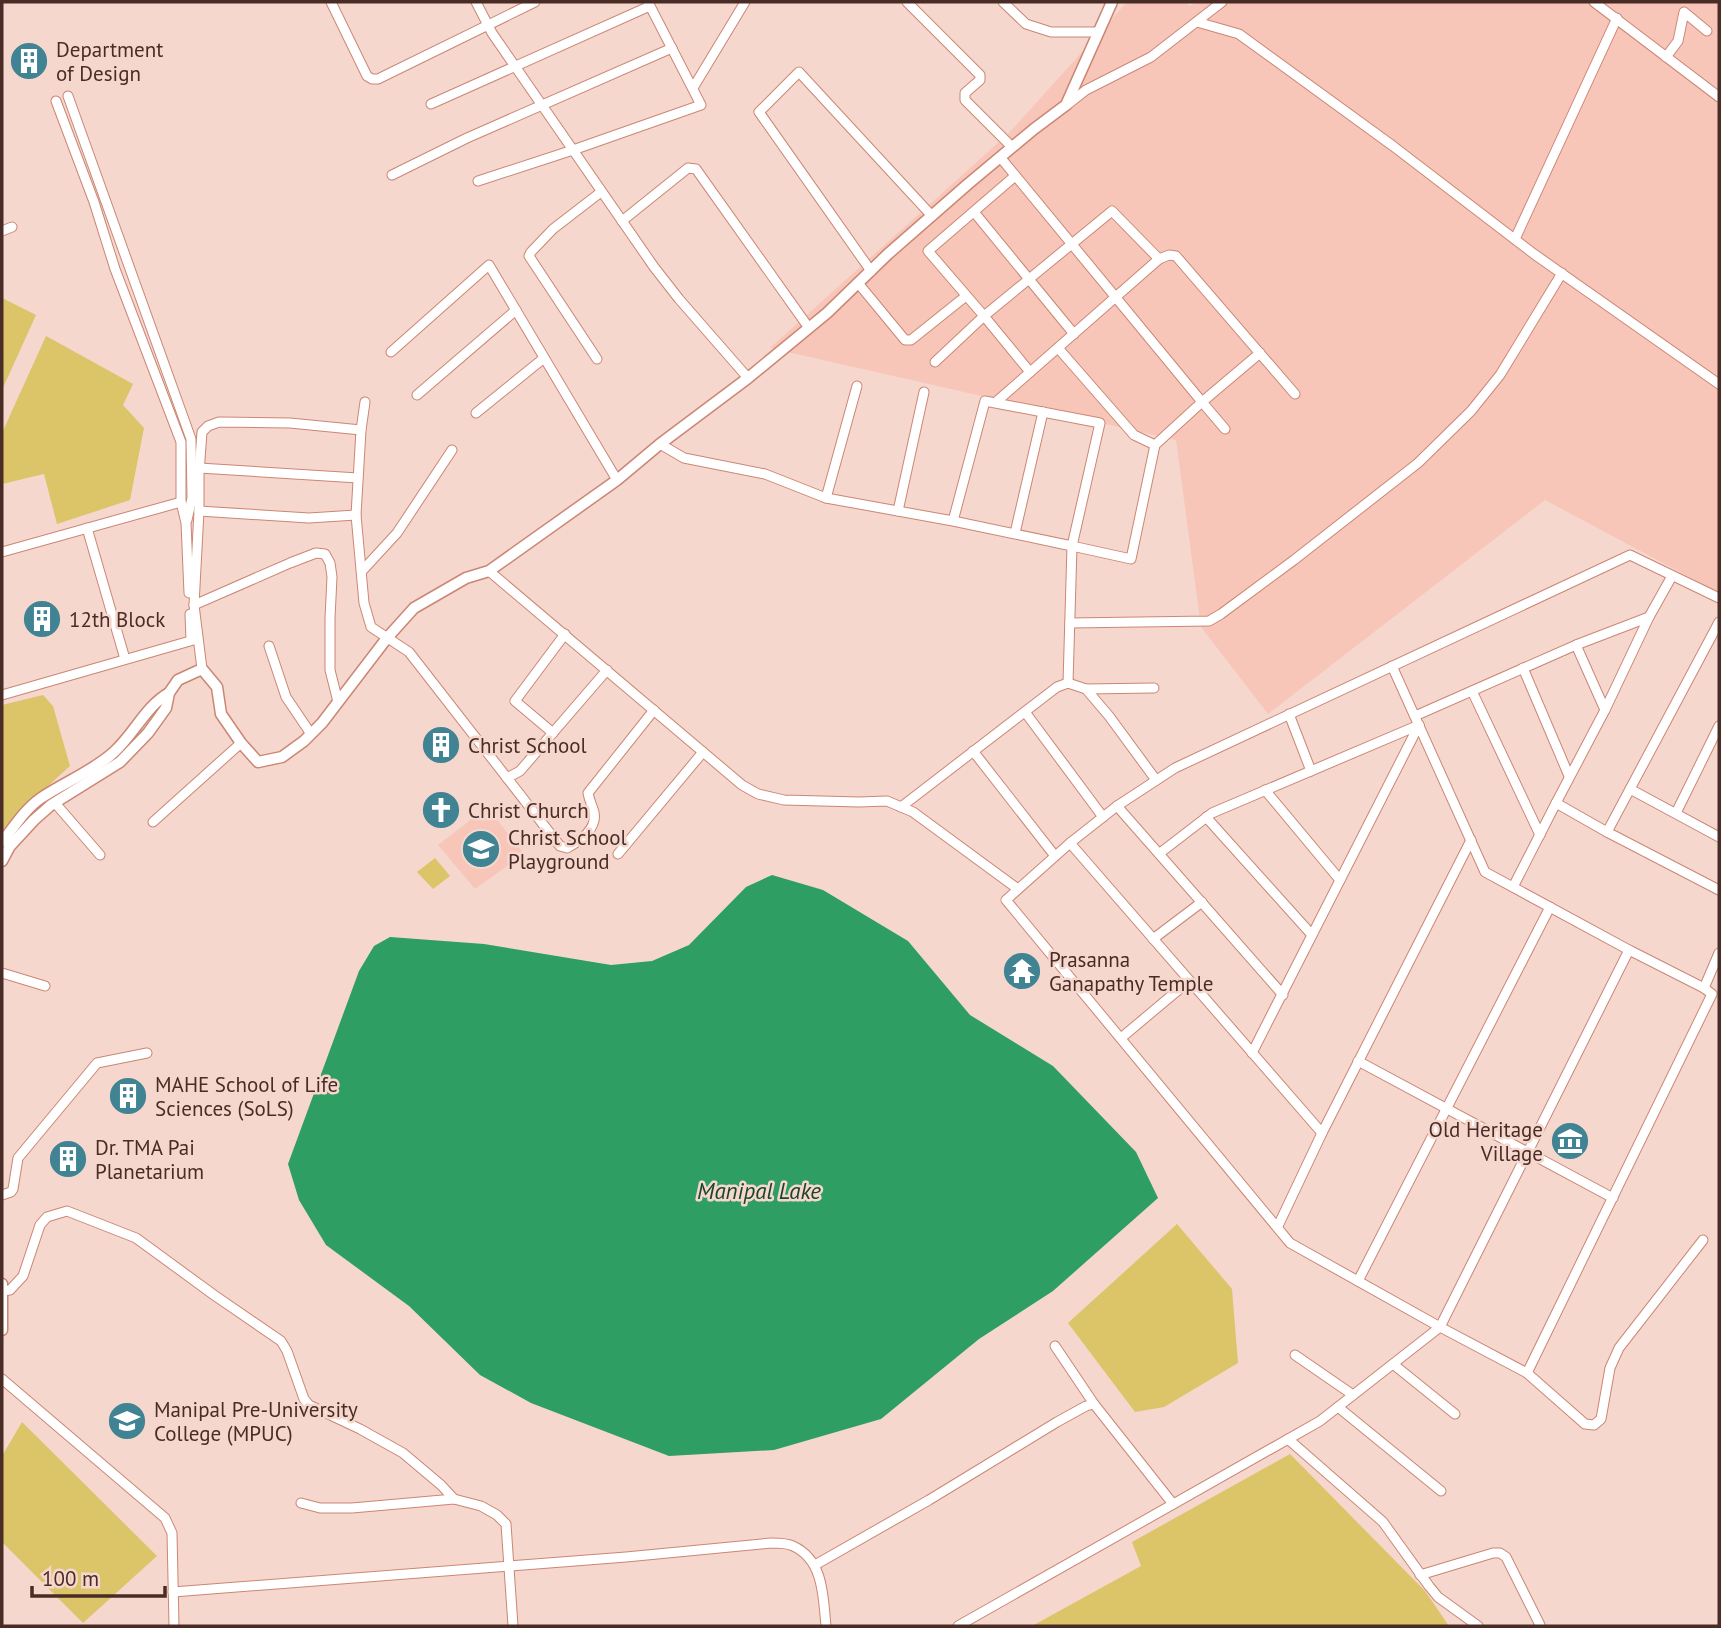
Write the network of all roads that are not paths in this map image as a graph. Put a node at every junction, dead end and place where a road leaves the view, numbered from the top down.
1 (331, 2) edge
2 (476, 2) edge
3 (535, 2) edge
4 (745, 2) edge
5 (907, 2) edge
6 (1003, 2) edge
7 (1112, 2) edge
8 (1222, 2) edge
9 (1594, 2) edge
10 (1608, 2) edge
11 (649, 4) edge
12 (1615, 17) junction
13 (1197, 22) junction
14 (488, 25) junction
15 (1707, 31) dead end
16 (1098, 32) junction
17 (672, 48) junction
18 (1666, 57) junction
19 (516, 67) junction
20 (693, 88) junction
21 (68, 96) dead end
22 (1719, 97) edge
23 (56, 101) dead end
24 (431, 104) dead end
25 (543, 105) junction
26 (1066, 105) junction
27 (1012, 147) junction
28 (573, 150) junction
29 (999, 158) junction
30 (392, 175) dead end
31 (1015, 176) junction
32 (478, 181) dead end
33 (601, 191) junction
34 (974, 212) junction
35 (932, 216) junction
36 (622, 220) junction
37 (12, 227) dead end
38 (2, 231) edge
39 (1515, 239) junction
40 (1072, 244) junction
41 (1159, 259) junction
42 (871, 271) junction
43 (1562, 273) junction
44 (1030, 279) junction
45 (858, 283) junction
46 (967, 296) junction
47 (1116, 297) junction
48 (516, 310) junction
49 (984, 316) junction
50 (809, 328) junction
51 (1074, 334) junction
52 (1058, 348) junction
53 (391, 352) dead end
54 (1259, 353) junction
55 (544, 358) junction
56 (597, 359) dead end
57 (936, 362) dead end
58 (1030, 372) junction
59 (748, 378) junction
60 (1719, 384) edge
61 (857, 386) dead end
62 (924, 392) dead end
63 (1296, 394) dead end
64 (416, 395) dead end
65 (365, 402) dead end
66 (996, 402) junction
67 (1202, 402) junction
68 (1043, 412) junction
69 (476, 413) dead end
70 (1225, 429) dead end
71 (361, 430) junction
72 (660, 444) junction
73 (1155, 445) junction
74 (452, 450) dead end
75 (199, 468) junction
76 (358, 478) junction
77 (617, 480) junction
78 (826, 498) junction
79 (181, 502) junction
80 (199, 511) junction
81 (898, 511) junction
82 (356, 515) junction
83 (953, 521) junction
84 (186, 523) junction
85 (87, 528) junction
86 (1014, 533) junction
87 (1072, 545) junction
88 (2, 552) edge
89 (362, 571) junction
90 (489, 571) junction
91 (1672, 576) junction
92 (1719, 597) edge
93 (194, 605) junction
94 (1649, 617) junction
95 (1719, 622) edge
96 (1070, 623) junction
97 (565, 634) junction
98 (387, 638) junction
99 (195, 639) junction
100 (1576, 645) junction
101 (269, 646) dead end
102 (125, 659) junction
103 (1392, 666) junction
104 (1523, 668) junction
105 (202, 669) junction
106 (607, 670) junction
107 (1068, 683) junction
108 (1154, 688) dead end
109 (1086, 689) junction
110 (1472, 691) junction
111 (169, 694) junction
112 (2, 695) edge
113 (338, 702) junction
114 (654, 710) junction
115 (1605, 710) junction
116 (1025, 712) junction
117 (1289, 714) junction
118 (1417, 720) junction
119 (1719, 726) edge
120 (553, 733) junction
121 (311, 734) junction
122 (241, 743) junction
123 (973, 751) junction
124 (703, 752) junction
125 (1311, 771) junction
126 (1569, 776) junction
127 (507, 778) junction
128 (1156, 780) junction
129 (1630, 789) junction
130 (1265, 790) junction
131 (55, 803) junction
132 (1556, 803) junction
133 (1117, 806) junction
134 (901, 807) junction
135 (1676, 813) junction
136 (1103, 817) junction
137 (1206, 817) junction
138 (153, 822) dead end
139 (1607, 832) junction
140 (1540, 835) junction
141 (1719, 837) edge
142 (1471, 840) junction
143 (2, 842) edge
144 (1070, 843) junction
145 (1160, 853) junction
146 (618, 854) dead end
147 (100, 855) dead end
148 (1055, 856) junction
149 (2, 861) edge
150 (1340, 880) junction
151 (1513, 887) junction
152 (1018, 889) junction
153 (1719, 890) edge
154 (1202, 902) junction
155 (1550, 907) junction
156 (1312, 935) junction
157 (1153, 939) junction
158 (1629, 950) junction
159 (1719, 953) edge
160 (2, 973) edge
161 (1189, 981) junction
162 (45, 986) dead end
163 (1704, 988) junction
164 (1283, 995) junction
165 (1121, 1038) junction
166 (147, 1053) dead end
167 (1252, 1053) junction
168 (1358, 1061) junction
169 (1446, 1108) junction
170 (1321, 1133) junction
171 (1528, 1152) junction
172 (2, 1195) edge
173 (1613, 1198) junction
174 (1278, 1226) junction
175 (1703, 1240) dead end
176 (1358, 1281) junction
177 (2, 1284) edge
178 (2, 1291) edge
179 (1440, 1327) junction
180 (2, 1330) edge
181 (1055, 1346) dead end
182 (1294, 1355) dead end
183 (1393, 1364) junction
184 (1527, 1373) junction
185 (2, 1379) edge
186 (1353, 1395) junction
187 (1094, 1404) junction
188 (1338, 1407) junction
189 (1455, 1414) dead end
190 (1288, 1439) junction
191 (1441, 1491) dead end
192 (454, 1499) junction
193 (300, 1503) dead end
194 (1173, 1504) junction
195 (815, 1565) junction
196 (509, 1566) junction
197 (1420, 1575) junction
198 (173, 1592) junction
199 (1540, 1625) edge
200 (174, 1626) edge
201 (513, 1626) edge
202 (825, 1626) edge
203 (958, 1626) edge
204 (1478, 1626) edge

1 - 14 street
2 - 14 street
3 - 14 street
4 - 20 street
5 - 27 street
6 - 16 street
7 - 16 main road
8 - 13 street
9 - 12 street
10 - 12 street
11 - 17 street
11 - 19 street
12 - 18 street
12 - 39 street
13 - 26 street
13 - 39 street
14 - 19 street
15 - 18 street
16 - 26 main road
17 - 20 street
17 - 25 street
18 - 22 street
19 - 24 street
19 - 25 street
20 - 28 street
21 - 84 street
23 - 79 street
25 - 28 street
25 - 30 street
26 - 27 main road
27 - 29 main road
28 - 32 street
28 - 33 street
29 - 31 street
29 - 35 main road
31 - 34 street
31 - 40 street
33 - 36 street
33 - 56 street
34 - 44 street
34 - 46 street
35 - 42 main road
35 - 42 street
36 - 50 street
36 - 59 street
37 - 38 street
39 - 43 street
40 - 41 street
40 - 44 street
40 - 47 street
41 - 47 street
41 - 54 street
42 - 45 main road
43 - 60 street
43 - 96 street
44 - 49 street
44 - 51 street
45 - 46 street
45 - 50 main road
46 - 49 street
47 - 51 street
47 - 67 street
48 - 53 street
48 - 55 street
48 - 64 street
49 - 57 street
49 - 58 street
50 - 59 main road
51 - 52 street
52 - 58 street
52 - 73 street
54 - 63 street
54 - 67 street
55 - 69 street
55 - 77 street
58 - 66 street
59 - 72 main road
61 - 78 street
62 - 81 street
65 - 71 street
66 - 68 street
66 - 83 street
67 - 70 street
67 - 73 street
68 - 86 street
68 - 87 street
71 - 75 street
71 - 76 street
72 - 77 main road
72 - 78 street
73 - 87 street
74 - 89 street
75 - 76 street
75 - 80 street
76 - 82 street
77 - 90 main road
78 - 81 street
79 - 84 street
79 - 85 street
80 - 82 street
80 - 93 street
81 - 83 street
82 - 89 street
83 - 86 street
84 - 99 street
85 - 88 street
85 - 102 street
86 - 87 street
87 - 96 street
89 - 98 street
90 - 97 street
90 - 98 main road
91 - 92 street
91 - 94 street
91 - 103 street
93 - 99 street
93 - 113 street
94 - 100 street
94 - 115 street
95 - 129 street
96 - 107 street
97 - 106 street
97 - 120 street
98 - 113 main road
98 - 127 street
99 - 102 street
99 - 105 street
100 - 104 street
100 - 115 street
101 - 121 street
102 - 112 street
103 - 117 street
103 - 118 street
104 - 110 street
104 - 126 street
105 - 111 main road
105 - 122 main road
106 - 114 street
106 - 120 street
107 - 109 street
107 - 116 street
108 - 109 street
109 - 128 street
110 - 118 street
110 - 140 street
111 - 131 main road
111 - 143 main road
113 - 121 main road
114 - 124 street
114 - 127 street
115 - 126 street
116 - 123 street
116 - 136 street
117 - 125 street
117 - 128 street
118 - 125 street
118 - 142 street
118 - 150 street
119 - 135 street
120 - 127 street
121 - 122 main road
122 - 138 street
123 - 134 street
123 - 148 street
124 - 134 street
124 - 146 street
125 - 130 street
126 - 132 street
128 - 133 street
129 - 135 street
129 - 139 street
130 - 137 street
130 - 150 street
131 - 147 street
131 - 149 main road
132 - 139 street
132 - 140 street
133 - 136 street
133 - 145 street
134 - 152 street
135 - 141 street
136 - 144 street
137 - 145 street
137 - 156 street
139 - 153 street
140 - 151 street
142 - 151 street
142 - 168 street
144 - 148 street
144 - 157 street
145 - 154 street
148 - 152 street
150 - 156 street
151 - 155 street
152 - 165 street
154 - 157 street
154 - 164 street
155 - 158 street
155 - 169 street
156 - 164 street
157 - 161 street
158 - 163 street
158 - 171 street
159 - 163 street
160 - 162 street
161 - 165 street
161 - 167 street
163 - 173 street
164 - 167 street
165 - 174 street
166 - 172 street
167 - 170 street
168 - 169 street
168 - 170 street
169 - 171 street
169 - 176 street
170 - 174 street
171 - 173 street
171 - 179 street
173 - 184 street
174 - 176 street
175 - 184 street
176 - 179 street
177 - 178 main road
178 - 180 main road
178 - 192 street
179 - 183 street
179 - 184 street
181 - 187 street
182 - 186 street
183 - 186 street
183 - 189 street
185 - 198 street
186 - 188 street
187 - 194 street
187 - 195 street
188 - 190 street
188 - 191 street
190 - 194 street
190 - 197 street
192 - 193 street
192 - 196 street
194 - 203 street
195 - 196 street
195 - 202 street
196 - 198 street
196 - 201 street
197 - 199 street
197 - 204 street
198 - 200 street

